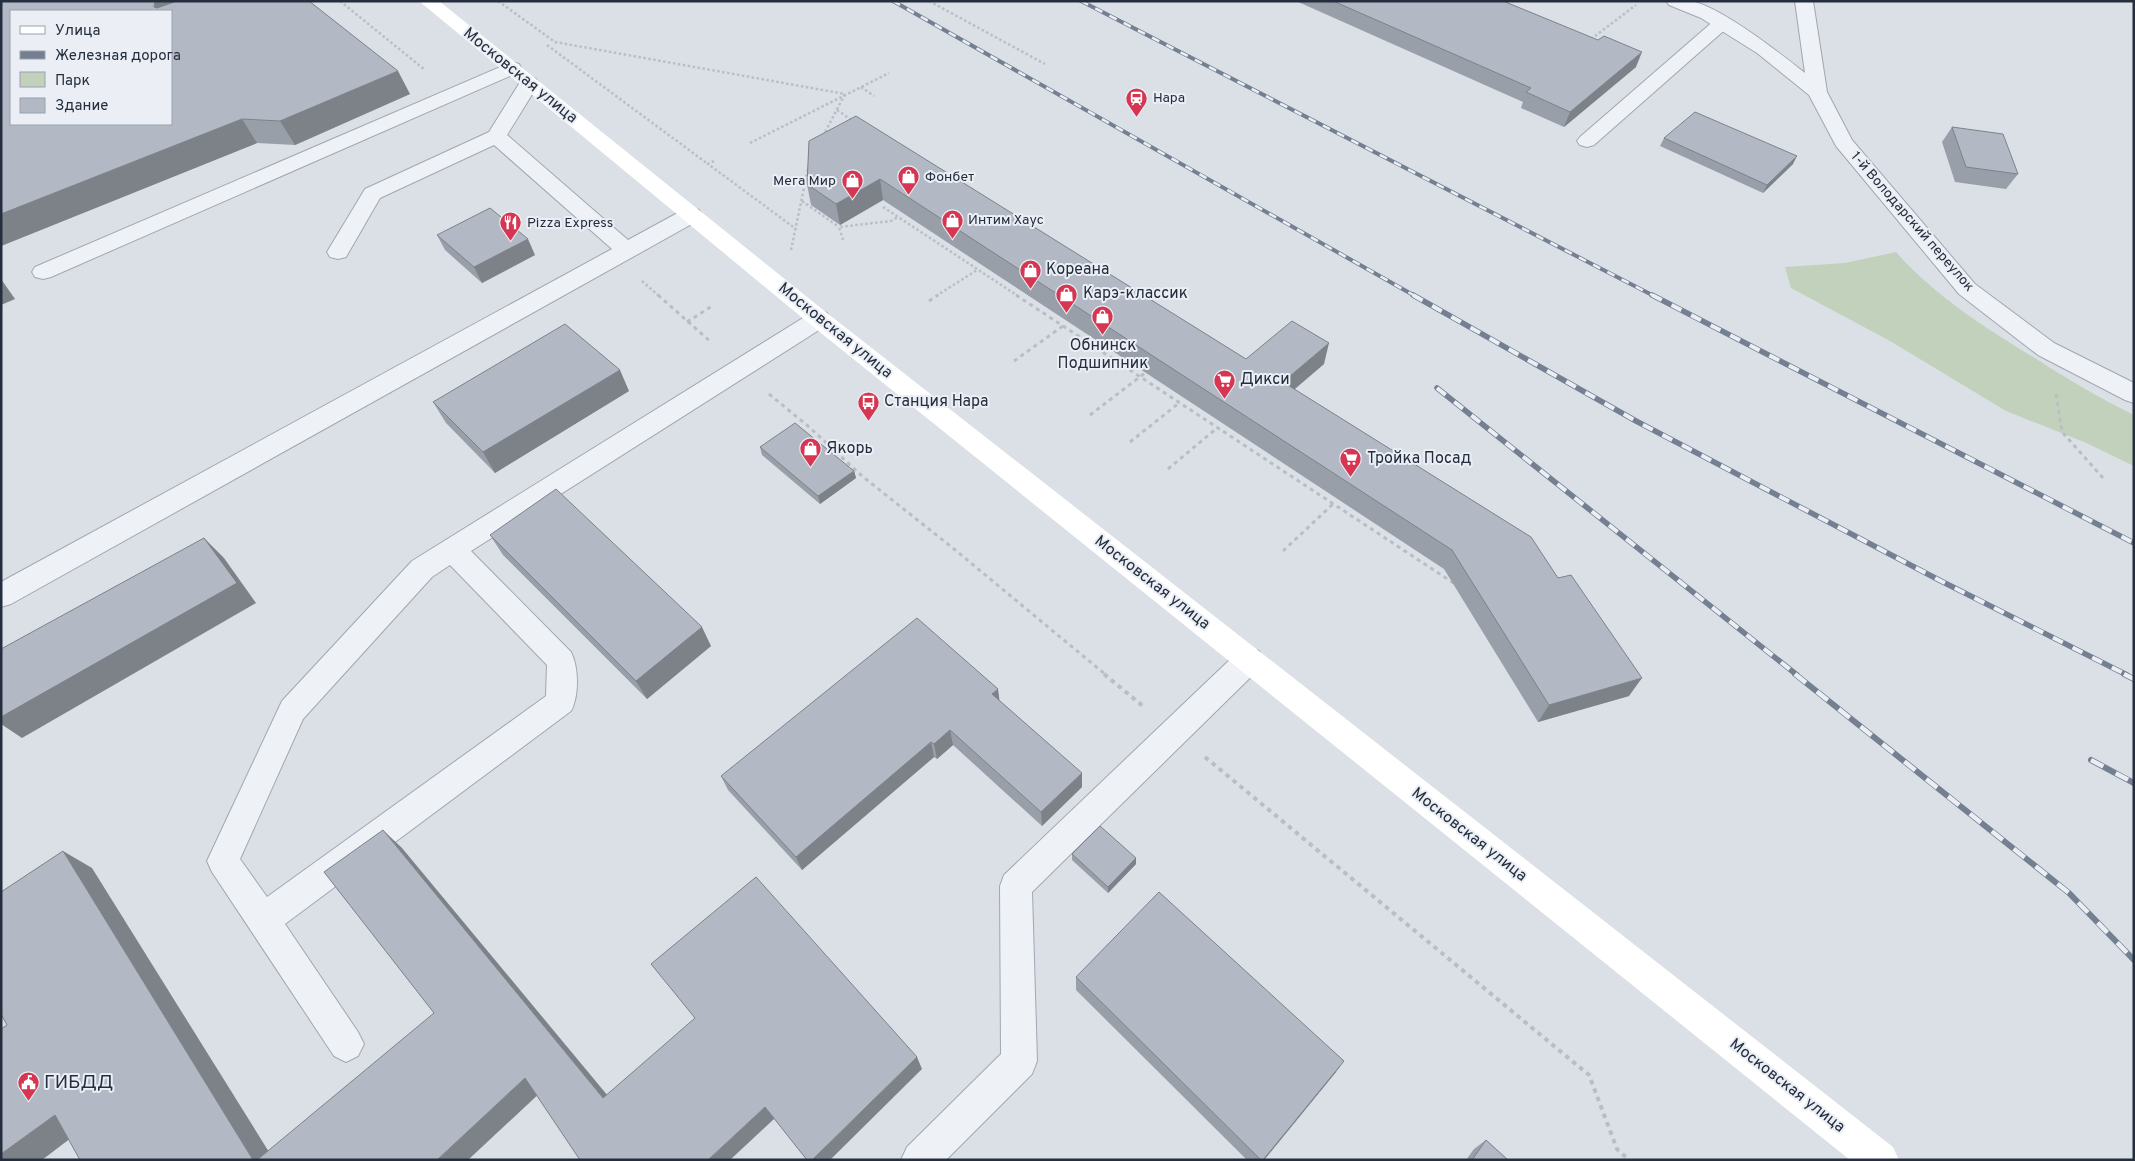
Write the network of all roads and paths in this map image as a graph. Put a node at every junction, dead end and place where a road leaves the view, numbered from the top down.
1 (340, 1) edge
2 (428, 1) edge
3 (498, 1) edge
4 (929, 1) edge
5 (1675, 1) edge
6 (1804, 1) edge
7 (1636, 5) dead end
8 (1722, 23) junction
9 (1584, 44) edge
10 (547, 45) dead end
11 (1045, 64) dead end
12 (512, 68) junction
13 (889, 73) dead end
14 (431, 75) dead end
15 (529, 83) junction
16 (860, 87) junction
17 (1817, 92) junction
18 (845, 94) junction
19 (874, 96) dead end
20 (837, 110) junction
21 (854, 122) edge
22 (496, 136) junction
23 (1587, 141) dead end
24 (750, 143) dead end
25 (819, 143) edge
26 (714, 161) dead end
27 (708, 164) junction
28 (808, 168) edge
29 (802, 201) junction
30 (883, 207) edge
31 (690, 215) junction
32 (898, 217) junction
33 (839, 226) junction
34 (796, 229) junction
35 (843, 240) dead end
36 (626, 250) junction
37 (791, 251) dead end
38 (338, 252) dead end
39 (977, 270) junction
40 (44, 272) dead end
41 (929, 301) dead end
42 (712, 306) dead end
43 (819, 319) junction
44 (687, 322) dead end
45 (1063, 326) junction
46 (1014, 361) dead end
47 (1145, 372) edge
48 (1140, 377) junction
49 (2055, 388) dead end
50 (2134, 394) edge
51 (1179, 403) junction
52 (1090, 415) dead end
53 (808, 426) dead end
54 (1218, 428) junction
55 (1130, 442) dead end
56 (1168, 469) dead end
57 (2104, 478) dead end
58 (1333, 504) junction
59 (453, 550) junction
60 (1283, 551) dead end
61 (1458, 585) edge
62 (1, 596) edge
63 (1249, 660) junction
64 (1175, 732) junction
65 (263, 920) junction
66 (346, 1044) dead end
67 (920, 1160) edge
68 (1629, 1160) edge
69 (1880, 1160) edge

1 - 14 path
2 - 12 main road, Московская улица
3 - 18 path
4 - 11 path
5 - 8 street
6 - 17 street, 1-й Володарский переулок
7 - 9 path
8 - 17 street
8 - 23 street
10 - 27 path
12 - 15 main road, Московская улица
12 - 40 street
13 - 16 path
15 - 22 street
15 - 31 main road, Московская улица
16 - 18 path
16 - 19 path
17 - 50 street, 1-й Володарский переулок
18 - 20 path
18 - 24 path
20 - 21 path
20 - 25 path
22 - 36 street
22 - 38 street
26 - 27 path
27 - 34 path
28 - 29 path
29 - 33 path
29 - 34 path
30 - 32 path
31 - 36 street
31 - 43 main road, Московская улица
32 - 33 path
32 - 39 path
33 - 35 path
34 - 37 path
36 - 62 street
39 - 41 path
39 - 45 path
42 - 44 path
43 - 59 street
43 - 63 main road, Московская улица
45 - 46 path
45 - 48 path
47 - 48 path
48 - 51 path
48 - 52 path
49 - 57 path
51 - 54 path
51 - 55 path
53 - 64 path
54 - 56 path
54 - 58 path
58 - 60 path
58 - 61 path
59 - 65 street
59 - 65 street
63 - 64 street
63 - 69 main road, Московская улица
64 - 67 street
64 - 68 path
65 - 66 street

